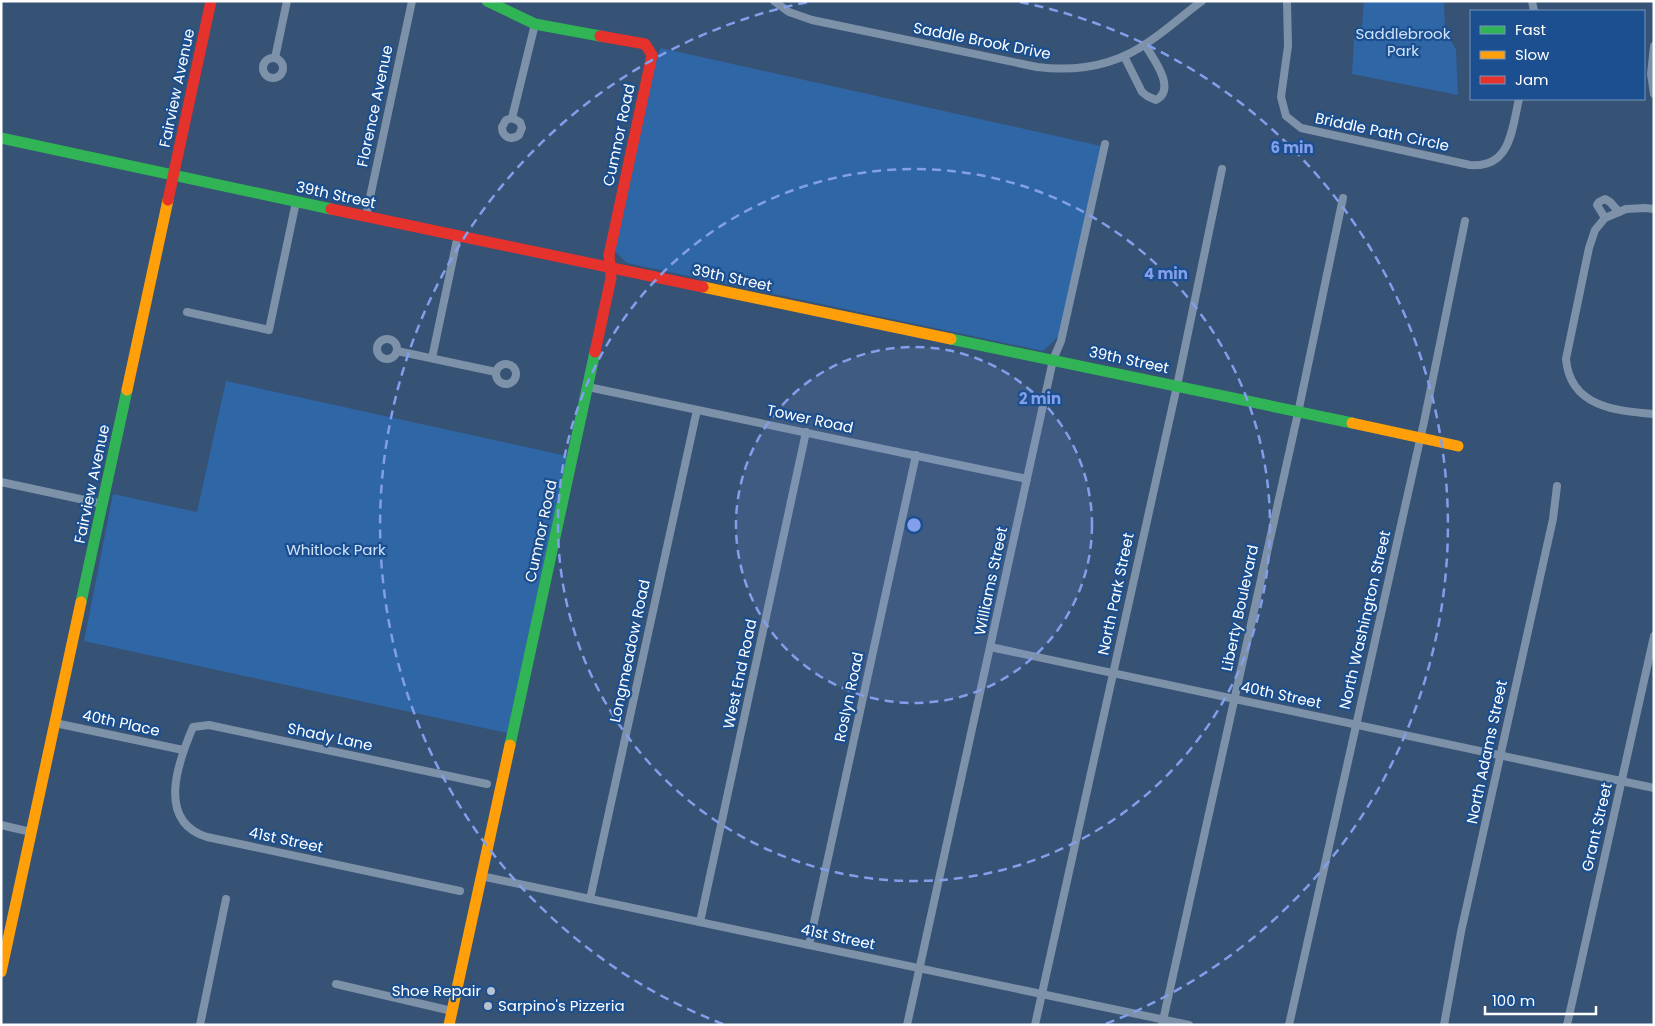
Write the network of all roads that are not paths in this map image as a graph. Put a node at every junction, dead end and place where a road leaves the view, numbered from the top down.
1 (211, 1) edge
2 (287, 1) edge
3 (412, 1) edge
4 (487, 1) edge
5 (774, 1) edge
6 (1202, 1) edge
7 (1287, 1) edge
8 (535, 24) junction
9 (1146, 44) junction
10 (1654, 46) edge
11 (1124, 56) junction
12 (275, 58) dead end
13 (1654, 94) edge
14 (1518, 100) edge
15 (512, 118) dead end
16 (1, 138) edge
17 (1105, 144) dead end
18 (1222, 170) dead end
19 (173, 176) junction
20 (1344, 198) dead end
21 (296, 202) junction
22 (1654, 210) edge
23 (1616, 213) junction
24 (366, 216) junction
25 (1605, 218) junction
26 (1465, 221) dead end
27 (458, 236) junction
28 (610, 267) junction
29 (187, 312) dead end
30 (397, 351) dead end
31 (432, 358) junction
32 (1053, 360) junction
33 (496, 372) dead end
34 (1177, 386) junction
35 (588, 387) junction
36 (697, 410) junction
37 (1298, 413) junction
38 (1654, 414) edge
39 (806, 432) junction
40 (1419, 438) junction
41 (1458, 446) dead end
42 (916, 455) junction
43 (1027, 479) junction
44 (1, 482) edge
45 (1557, 486) dead end
46 (103, 504) junction
47 (1654, 636) edge
48 (990, 647) junction
49 (1112, 674) junction
50 (1234, 700) junction
51 (54, 723) junction
52 (1356, 725) junction
53 (183, 750) junction
54 (1500, 755) junction
55 (1622, 781) junction
56 (486, 784) dead end
57 (1654, 788) edge
58 (1, 826) edge
59 (31, 832) junction
60 (481, 876) junction
61 (460, 891) dead end
62 (226, 899) dead end
63 (590, 899) junction
64 (700, 922) junction
65 (809, 945) junction
66 (919, 968) junction
67 (1, 972) edge
68 (336, 984) dead end
69 (1042, 994) junction
70 (452, 1011) junction
71 (1163, 1022) edge
72 (200, 1025) edge
73 (449, 1025) edge
74 (906, 1025) edge
75 (1035, 1025) edge
76 (1189, 1025) edge
77 (1289, 1025) edge
78 (1444, 1025) edge
79 (1567, 1025) edge

1 - 19 street, Fairview Avenue
2 - 12 street
3 - 24 street, Florence Avenue
4 - 8 street
5 - 11 street, Saddle Brook Drive
6 - 9 street, Saddle Brook Drive
7 - 14 street, Briddle Path Circle
8 - 15 street
8 - 28 street, Cumnor Road
9 - 11 street, Saddle Brook Drive
9 - 11 street
10 - 13 street
16 - 19 street, 39th Street
17 - 32 street, Williams Street
18 - 34 street, North Park Street
19 - 21 street, 39th Street
19 - 46 street, Fairview Avenue
20 - 37 street, Liberty Boulevard
21 - 24 street, 39th Street
21 - 29 street
22 - 23 street
23 - 25 street
23 - 25 street
24 - 27 street, 39th Street
25 - 38 street
26 - 40 street, North Washington Street
27 - 28 street, 39th Street
27 - 31 street
28 - 32 street, 39th Street
28 - 35 street, Cumnor Road
30 - 31 street
31 - 33 street
32 - 34 street, 39th Street
32 - 43 street, Williams Street
34 - 37 street, 39th Street
34 - 49 street, North Park Street
35 - 36 street, Tower Road
35 - 60 street, Cumnor Road
36 - 39 street, Tower Road
36 - 63 street, Longmeadow Road
37 - 40 street, 39th Street
37 - 50 street, Liberty Boulevard
39 - 42 street, Tower Road
39 - 64 street, West End Road
40 - 41 street, 39th Street
40 - 52 street, North Washington Street
42 - 43 street, Tower Road
42 - 65 street, Roslyn Road
43 - 48 street, Williams Street
44 - 46 street
45 - 54 street, North Adams Street
46 - 51 street, Fairview Avenue
47 - 55 street, Grant Street
48 - 49 street, 40th Street
48 - 66 street, Williams Street
49 - 50 street, 40th Street
49 - 69 street, North Park Street
50 - 52 street, 40th Street
50 - 71 street, Liberty Boulevard
51 - 53 street, 40th Place
51 - 59 street, Fairview Avenue
52 - 54 street, 40th Street
52 - 77 street, North Washington Street
53 - 56 street, Shady Lane
53 - 61 street, 41st Street
54 - 55 street, 40th Street
54 - 78 street, North Adams Street
55 - 57 street, 40th Street
55 - 79 street, Grant Street
58 - 59 street
59 - 67 street, Fairview Avenue
60 - 63 street, 41st Street
60 - 70 street, Cumnor Road
62 - 72 street
63 - 64 street, 41st Street
64 - 65 street, 41st Street
65 - 66 street, 41st Street
66 - 69 street, 41st Street
66 - 74 street, Williams Street
68 - 70 street
69 - 71 street, 41st Street
69 - 75 street, North Park Street
70 - 73 street, Cumnor Road
71 - 76 street, 41st Street

